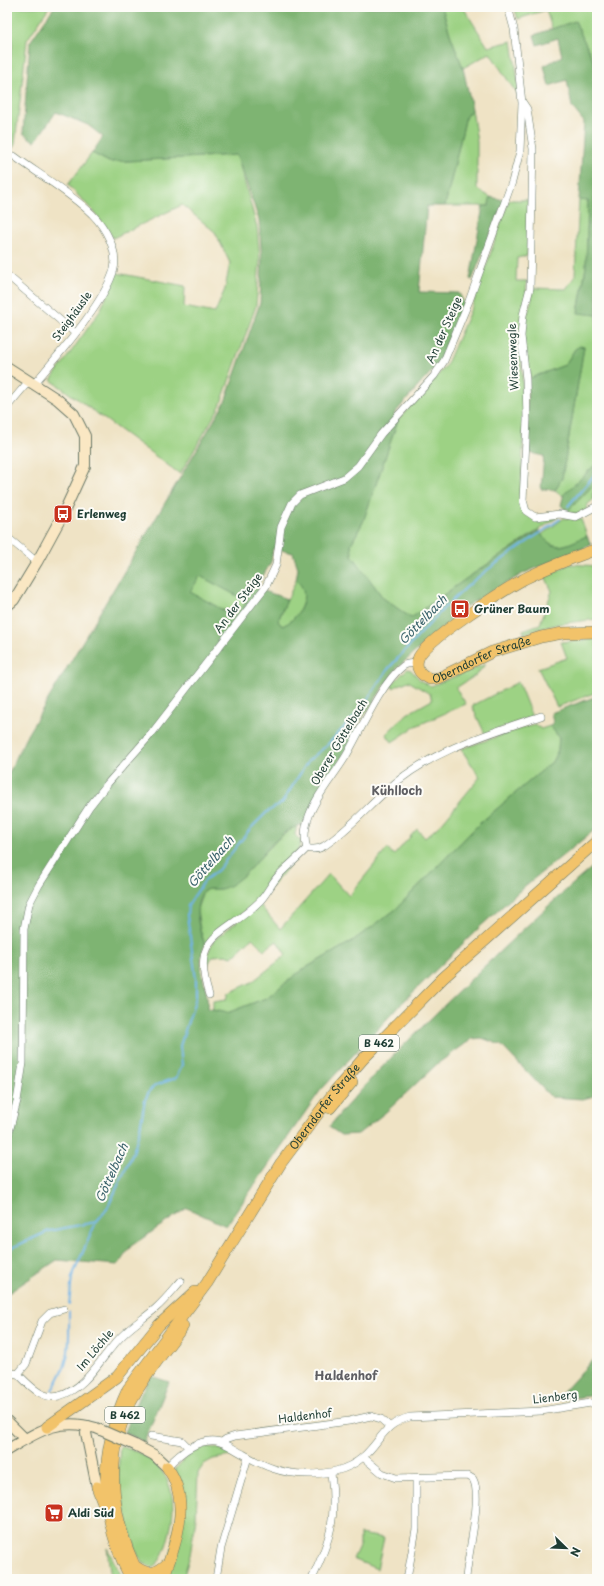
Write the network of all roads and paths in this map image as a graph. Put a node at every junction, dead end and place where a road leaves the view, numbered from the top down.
1 (508, 7) edge
2 (522, 103) junction
3 (14, 156) dead end
4 (7, 276) edge
5 (75, 333) junction
6 (7, 368) edge
7 (32, 383) junction
8 (7, 407) edge
9 (597, 506) edge
10 (7, 537) edge
11 (597, 549) edge
12 (37, 562) junction
13 (7, 606) edge
14 (597, 628) edge
15 (580, 632) junction
16 (597, 632) edge
17 (417, 664) junction
18 (541, 716) dead end
19 (597, 841) edge
20 (307, 848) junction
21 (597, 851) edge
22 (209, 995) dead end
23 (7, 1140) edge
24 (181, 1281) dead end
25 (209, 1285) junction
26 (64, 1309) dead end
27 (7, 1372) edge
28 (18, 1374) junction
29 (597, 1402) edge
30 (7, 1421) edge
31 (389, 1426) junction
32 (47, 1427) junction
33 (92, 1427) junction
34 (151, 1436) dead end
35 (25, 1439) junction
36 (222, 1442) junction
37 (189, 1448) junction
38 (7, 1450) edge
39 (248, 1457) junction
40 (363, 1457) junction
41 (166, 1467) junction
42 (331, 1472) junction
43 (416, 1478) junction
44 (97, 1487) joint
45 (108, 1514) junction
46 (168, 1563) junction
47 (134, 1565) junction
48 (131, 1579) edge
49 (141, 1579) edge
50 (163, 1579) edge
51 (216, 1579) edge
52 (312, 1579) edge
53 (407, 1579) edge
54 (466, 1579) edge

1 - 2 street, An der Steige
2 - 9 street, Wiesenwegle
2 - 23 street, An der Steige
3 - 5 street, Steighäusle
4 - 5 street
5 - 7 street, Steighäusle
6 - 7 street
7 - 8 street, Steighäusle
7 - 12 street
10 - 12 street
11 - 17 main road, Oberndorfer Straße
12 - 13 street
14 - 15 main road, Oberndorfer Straße
15 - 16 main road, Oberndorfer Straße
15 - 17 main road, Oberndorfer Straße
17 - 20 street, Oberer Göttelbach
18 - 20 street
19 - 25 main road, Oberndorfer Straße / B 462
20 - 22 street
21 - 25 main road, Oberndorfer Straße / B 462
24 - 28 street, Im Löchle
25 - 32 main road
25 - 45 main road, B 462
25 - 47 main road, B 462
26 - 28 street
27 - 28 street
29 - 31 street, Lienberg
30 - 35 street
31 - 36 street, Haldenhof
31 - 40 street
32 - 33 street
32 - 35 street
33 - 41 street, bridge
33 - 44 street
34 - 37 street
35 - 38 street
36 - 37 street
36 - 39 street
37 - 41 street
39 - 42 street
39 - 51 street
40 - 42 street
40 - 43 street
41 - 46 main road
42 - 52 street
43 - 53 street
43 - 54 street
44 - 45 main road
45 - 48 main road, B 462
46 - 47 main road
46 - 50 main road
47 - 49 main road, B 462

